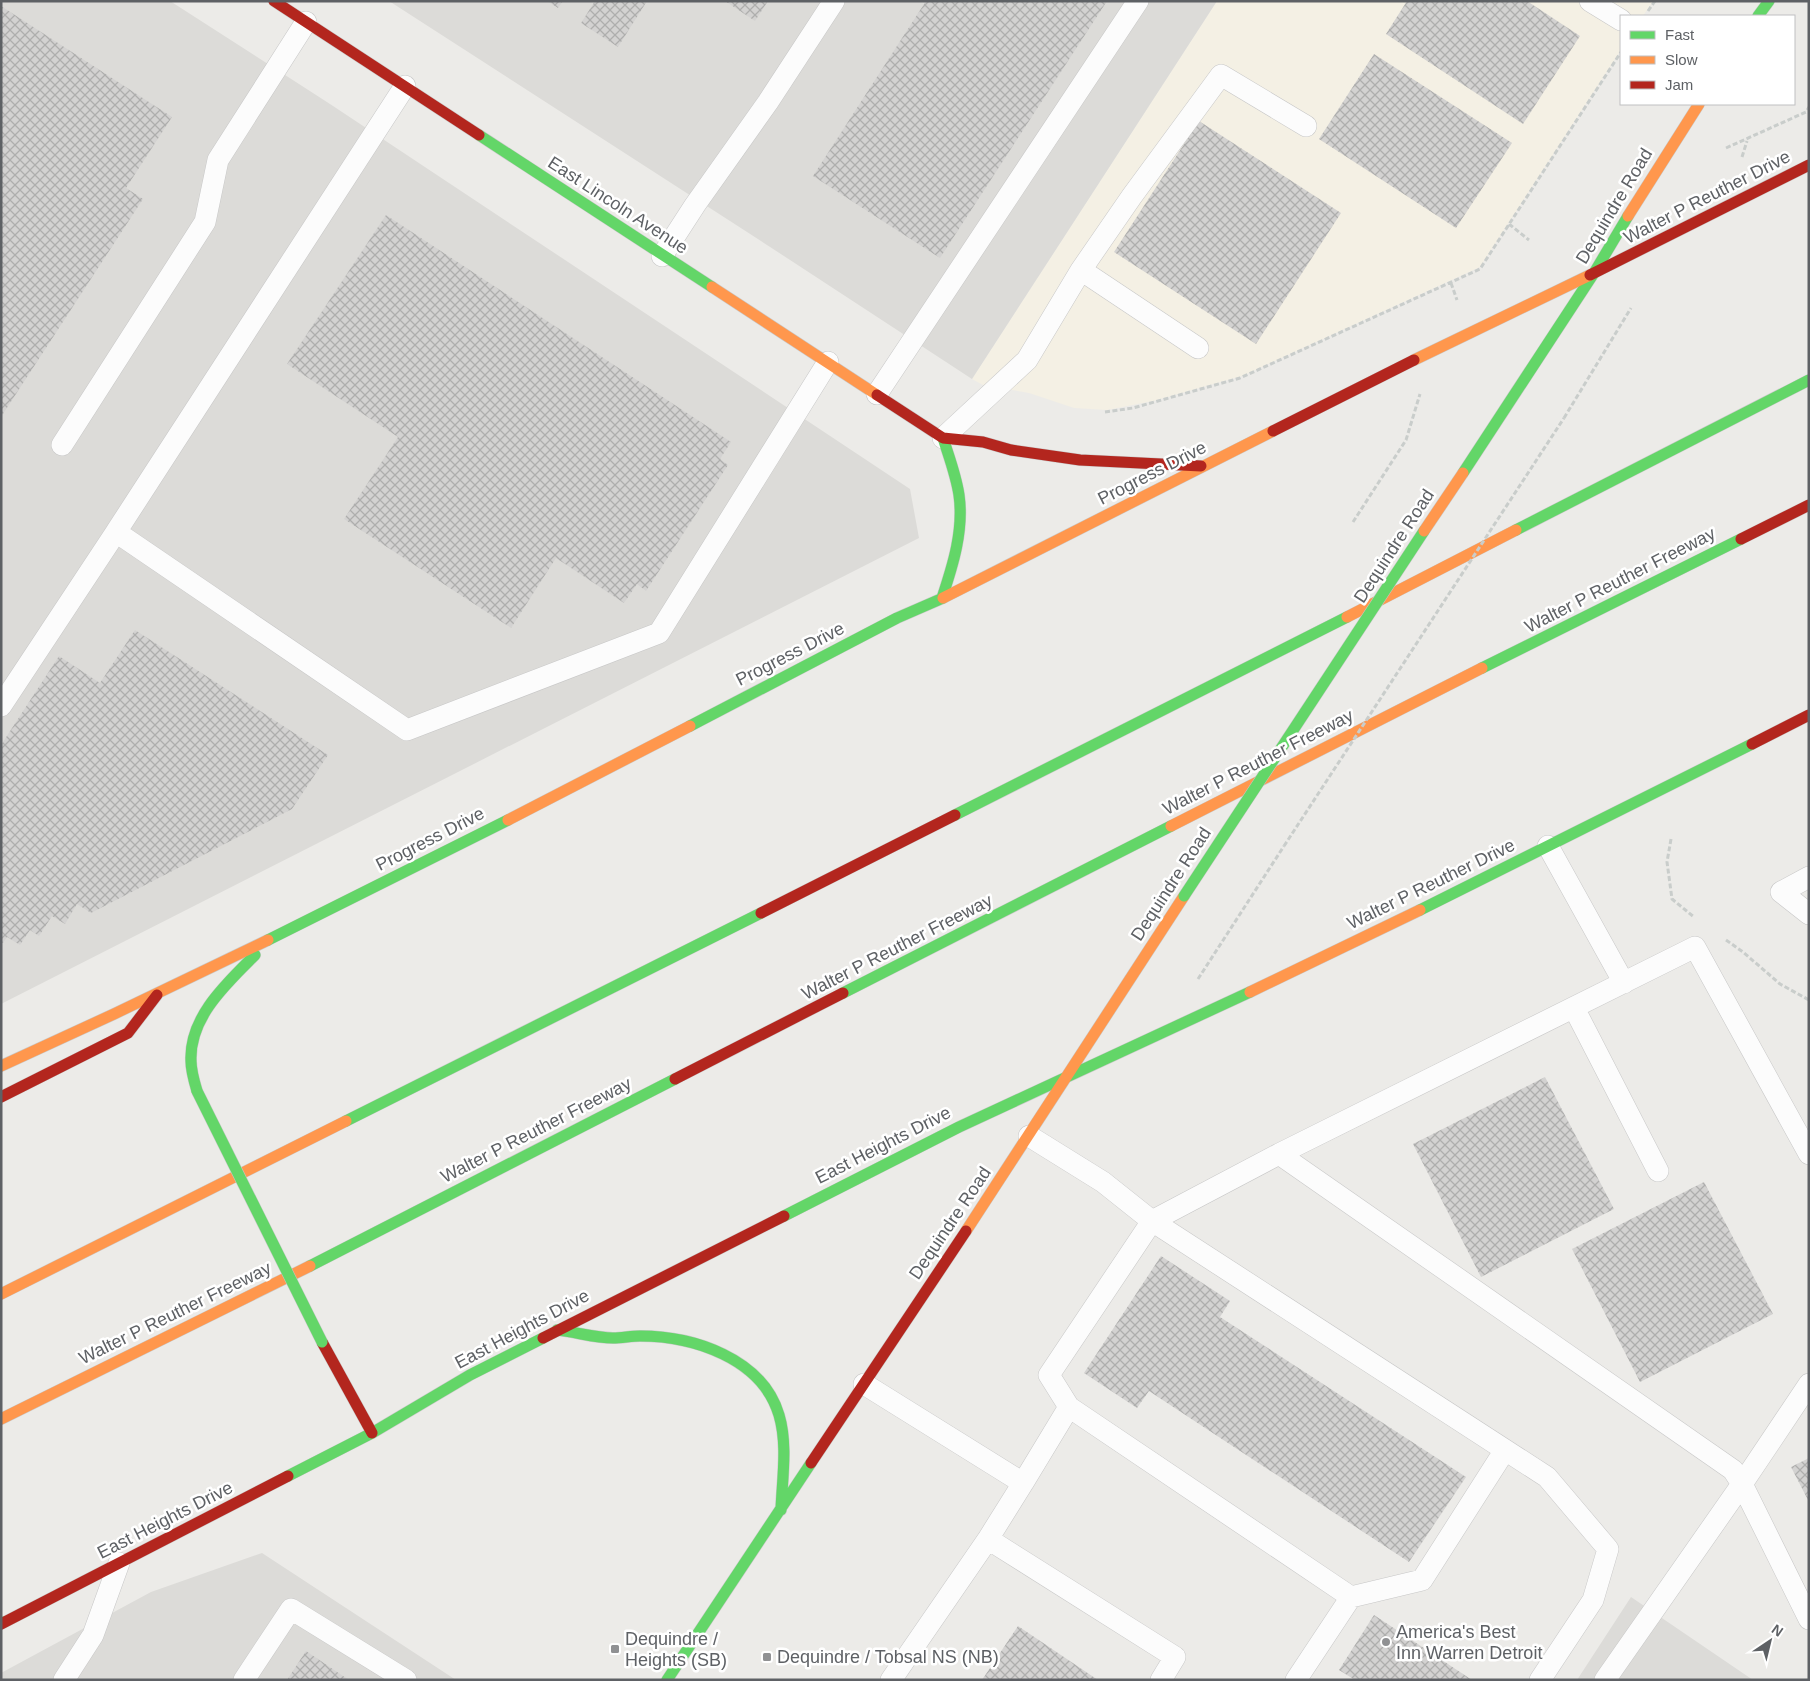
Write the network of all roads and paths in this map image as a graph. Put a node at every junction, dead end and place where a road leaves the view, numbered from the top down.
1 (834, 1) edge
2 (1138, 1) edge
3 (1590, 1) edge
4 (1768, 1) edge
5 (293, 9) edge
6 (1759, 15) edge
7 (1620, 19) edge
8 (1620, 54) edge
9 (405, 86) junction
10 (1698, 105) edge
11 (1809, 107) edge
12 (1306, 126) dead end
13 (1747, 140) junction
14 (1726, 148) dead end
15 (1742, 157) dead end
16 (1809, 165) edge
17 (1509, 224) junction
18 (1530, 240) dead end
19 (662, 256) junction
20 (1081, 270) junction
21 (1594, 273) junction
22 (1450, 282) junction
23 (1457, 300) dead end
24 (1631, 308) dead end
25 (1198, 348) dead end
26 (828, 362) junction
27 (1809, 380) edge
28 (1422, 389) dead end
29 (877, 394) junction
30 (1105, 412) dead end
31 (943, 438) junction
32 (62, 445) dead end
33 (1205, 466) junction
34 (1809, 505) edge
35 (1353, 522) dead end
36 (116, 532) junction
37 (942, 598) junction
38 (1, 706) edge
39 (1809, 715) edge
40 (1548, 846) junction
41 (1809, 877) edge
42 (1809, 914) edge
43 (268, 941) junction
44 (1196, 982) dead end
45 (1624, 982) junction
46 (157, 995) junction
47 (1574, 1008) junction
48 (1, 1066) edge
49 (1066, 1077) junction
50 (1, 1097) edge
51 (1029, 1136) junction
52 (1279, 1154) junction
53 (1809, 1154) edge
54 (1658, 1171) dead end
55 (1152, 1221) junction
56 (1, 1294) edge
57 (557, 1330) junction
58 (864, 1384) junction
59 (1809, 1384) edge
60 (1068, 1407) junction
61 (1, 1419) edge
62 (372, 1433) junction
63 (1504, 1450) junction
64 (1023, 1483) junction
65 (1742, 1484) junction
66 (781, 1510) junction
67 (988, 1539) junction
68 (119, 1563) junction
69 (1351, 1597) junction
70 (1809, 1619) edge
71 (2, 1623) edge
72 (64, 1680) edge
73 (244, 1680) edge
74 (406, 1680) edge
75 (668, 1680) edge
76 (891, 1680) edge
77 (1160, 1680) edge
78 (1296, 1680) edge
79 (1540, 1680) edge
80 (1605, 1680) edge

1 - 19 lane
2 - 29 lane
3 - 7 lane
4 - 6 main road
5 - 9 main road, East Lincoln Avenue
5 - 32 lane
8 - 17 path
9 - 19 main road, East Lincoln Avenue
9 - 36 lane
10 - 21 main road, Dequindre Road
11 - 13 path
12 - 20 lane
13 - 14 path
13 - 15 path
16 - 21 main road, Walter P Reuther Drive
17 - 18 path
17 - 22 path
19 - 26 main road, East Lincoln Avenue
20 - 25 lane
20 - 31 lane
21 - 33 main road, Progress Drive
21 - 49 main road, Dequindre Road, bridge
22 - 23 path
22 - 30 path
24 - 44 path, bridge
26 - 29 main road, East Lincoln Avenue
26 - 36 lane
27 - 56 main road
28 - 35 path
29 - 31 main road, East Lincoln Avenue
31 - 33 main road, East Lincoln Avenue
31 - 37 main road
33 - 37 main road, Progress Drive
34 - 61 main road, Walter P Reuther Freeway
36 - 38 lane
37 - 43 main road, Progress Drive
39 - 40 main road, Walter P Reuther Drive
40 - 45 lane
40 - 49 main road, Walter P Reuther Drive
41 - 42 lane
43 - 46 main road, Progress Drive
43 - 62 main road, bridge
45 - 47 lane
45 - 53 lane
46 - 48 main road, Progress Drive
46 - 50 main road
47 - 52 lane
47 - 54 lane
49 - 51 main road, Dequindre Road
49 - 57 main road, East Heights Drive
51 - 55 lane
51 - 58 main road, Dequindre Road
52 - 55 lane
52 - 65 lane
55 - 60 lane
55 - 63 lane
57 - 62 main road, East Heights Drive
57 - 66 main road
58 - 64 lane
58 - 66 main road, Dequindre Road
59 - 65 lane
60 - 64 lane
60 - 69 lane
62 - 68 main road, East Heights Drive
63 - 69 lane
63 - 79 lane
64 - 67 lane
65 - 70 lane
65 - 80 lane
66 - 75 main road, Dequindre Road
67 - 76 lane
67 - 77 lane
68 - 71 main road, East Heights Drive
68 - 72 lane
69 - 78 lane
73 - 74 lane

